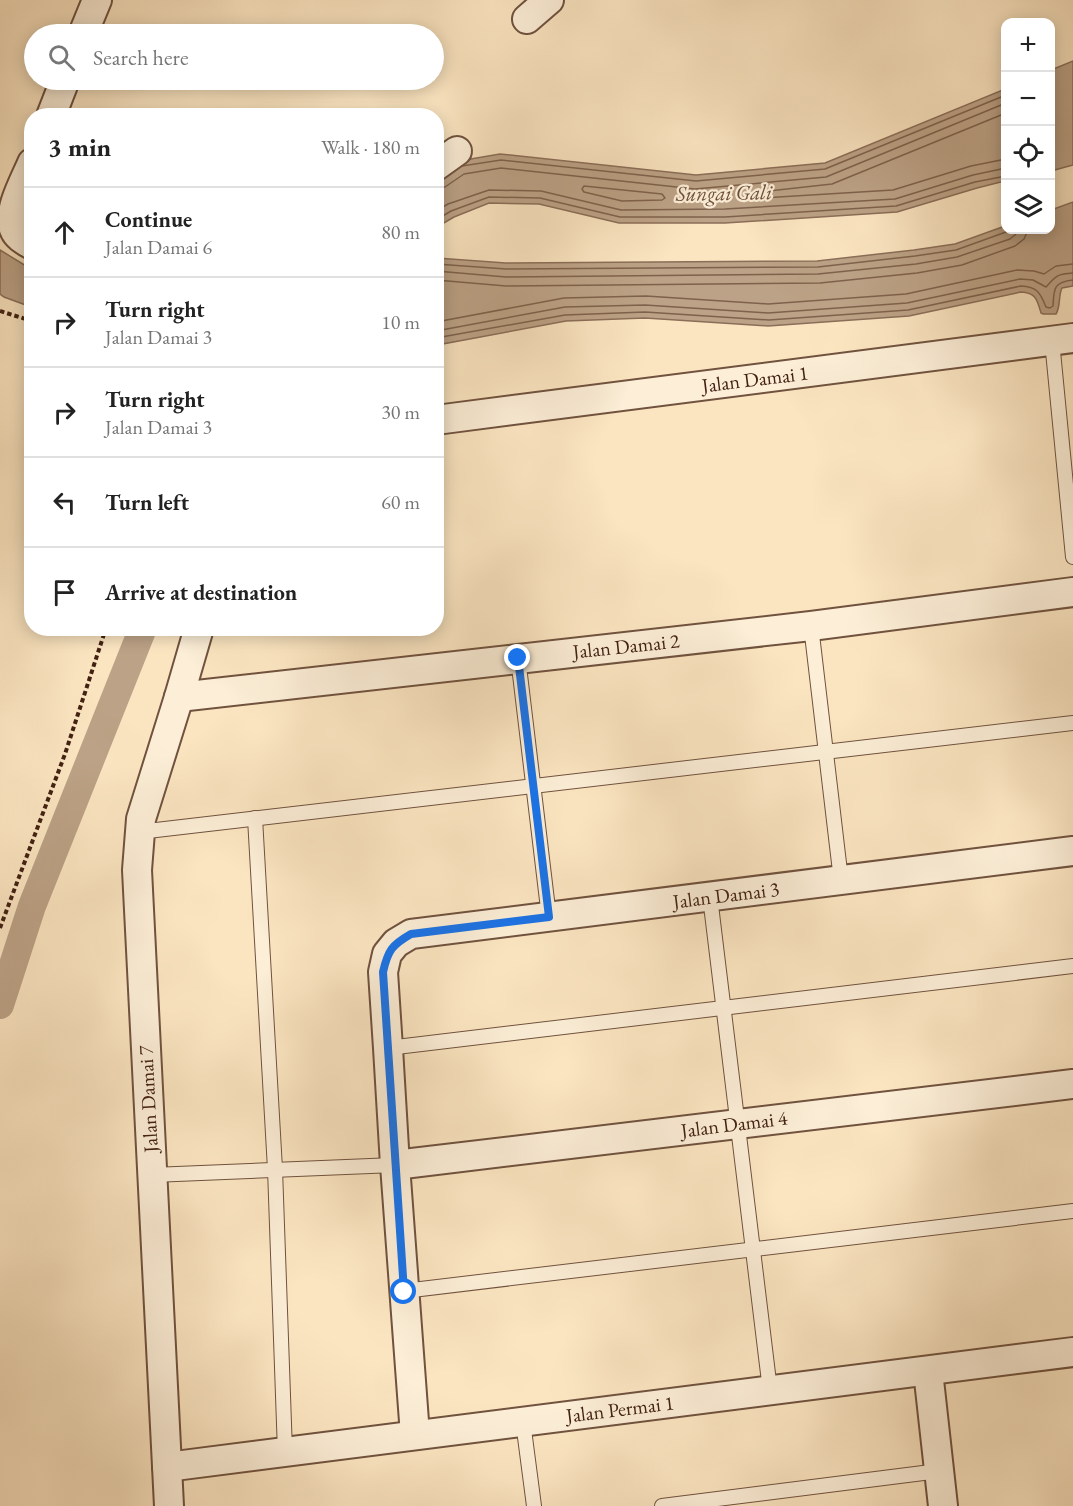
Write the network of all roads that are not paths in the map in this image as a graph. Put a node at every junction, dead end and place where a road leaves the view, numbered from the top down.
1 (97, 0) edge
2 (549, 0) edge
3 (527, 19) dead end
4 (87, 24) edge
5 (61, 90) edge
6 (54, 108) edge
7 (24, 182) edge
8 (24, 241) edge
9 (1063, 339) edge
10 (444, 419) edge
11 (1073, 557) edge
12 (1073, 592) edge
13 (811, 626) junction
14 (197, 636) edge
15 (518, 658) junction
16 (179, 698) junction
17 (1073, 723) edge
18 (826, 752) junction
19 (534, 786) junction
20 (255, 818) junction
21 (139, 832) junction
22 (1073, 851) edge
23 (841, 880) junction
24 (710, 897) junction
25 (549, 917) junction
26 (1073, 966) edge
27 (723, 1008) junction
28 (388, 1048) junction
29 (1073, 1084) edge
30 (737, 1124) junction
31 (395, 1165) junction
32 (275, 1169) junction
33 (152, 1175) junction
34 (1073, 1211) edge
35 (753, 1250) junction
36 (404, 1292) junction
37 (1073, 1352) edge
38 (928, 1371) junction
39 (770, 1390) junction
40 (523, 1422) junction
41 (415, 1435) junction
42 (285, 1452) junction
43 (167, 1467) junction
44 (939, 1471) junction
45 (169, 1506) edge
46 (534, 1506) edge
47 (662, 1506) edge
48 (943, 1506) edge

1 - 4 street
2 - 3 street
5 - 6 street
7 - 8 street
9 - 10 street, Jalan Damai 1
9 - 11 lane
12 - 13 street, Jalan Damai 2
13 - 15 street, Jalan Damai 2
13 - 18 lane
14 - 16 street
15 - 16 street, Jalan Damai 2
15 - 19 lane
16 - 21 street, Jalan Damai 7
17 - 18 lane
18 - 19 lane
18 - 23 lane
19 - 20 lane
19 - 25 lane
20 - 21 lane
20 - 32 lane
21 - 33 street, Jalan Damai 7
22 - 23 street, Jalan Damai 3
23 - 24 street, Jalan Damai 3
24 - 25 street, Jalan Damai 3
24 - 27 lane
25 - 28 street, Jalan Damai 3
26 - 27 lane
27 - 28 lane
27 - 30 lane
28 - 31 street
29 - 30 street, Jalan Damai 4
30 - 31 street, Jalan Damai 4
30 - 35 lane
31 - 32 lane
31 - 36 street
32 - 33 lane
32 - 42 lane
33 - 43 street, Jalan Damai 7
34 - 35 lane
35 - 36 lane
35 - 39 lane
36 - 41 street
37 - 38 street, Jalan Permai 1
38 - 39 street, Jalan Permai 1
38 - 44 street
39 - 40 street, Jalan Permai 1
40 - 41 street, Jalan Permai 1
40 - 46 lane
41 - 42 street, Jalan Permai 1
42 - 43 street, Jalan Permai 1
43 - 45 street, Jalan Damai 7
44 - 47 lane
44 - 48 street

